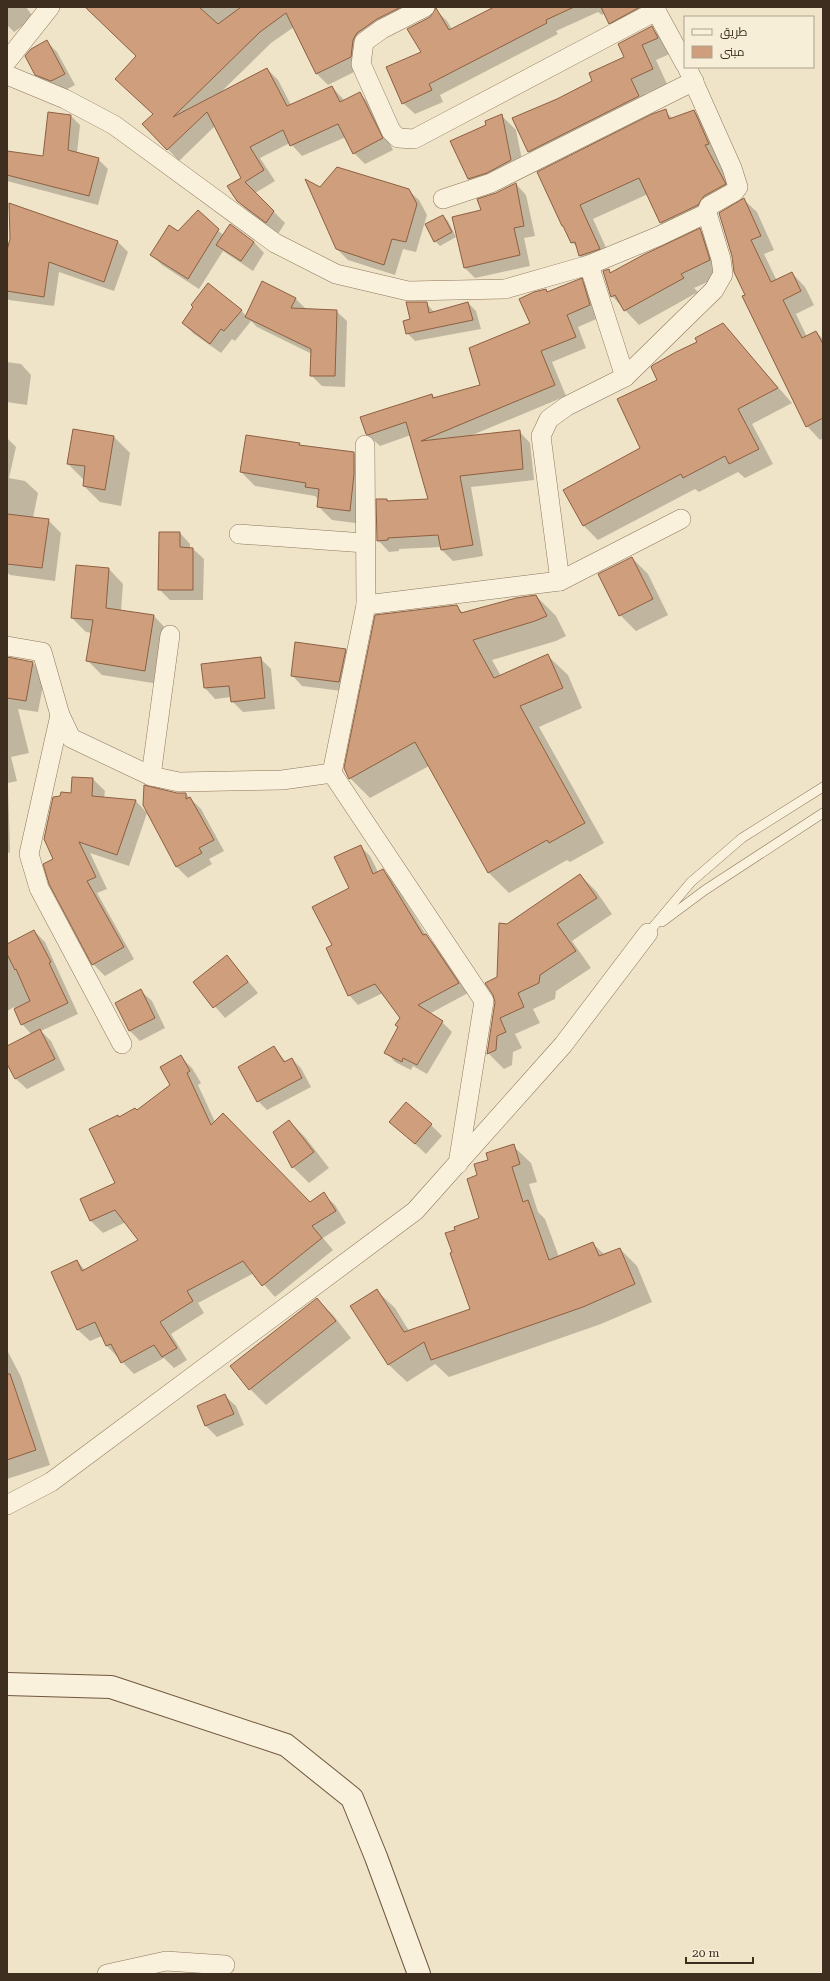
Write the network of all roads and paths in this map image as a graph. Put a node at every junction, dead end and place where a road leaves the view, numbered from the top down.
1 (50, 7) edge
2 (425, 7) edge
3 (655, 9) edge
4 (7, 61) edge
5 (684, 62) edge
6 (690, 74) edge
7 (7, 75) edge
8 (444, 199) dead end
9 (707, 213) junction
10 (589, 265) junction
11 (625, 377) junction
12 (365, 446) dead end
13 (681, 519) dead end
14 (239, 534) dead end
15 (365, 543) junction
16 (560, 581) junction
17 (366, 605) junction
18 (170, 635) dead end
19 (7, 646) edge
20 (60, 714) junction
21 (332, 773) junction
22 (151, 776) junction
23 (823, 787) edge
24 (823, 813) edge
25 (648, 933) junction
26 (122, 1044) dead end
27 (458, 1164) junction
28 (7, 1505) edge
29 (7, 1684) edge
30 (399, 1922) junction
31 (224, 1965) dead end
32 (107, 1974) edge
33 (407, 1974) edge
34 (419, 1974) edge

1 - 4 street
2 - 3 street
3 - 5 street
6 - 8 street
6 - 9 street
7 - 10 street
9 - 10 street
9 - 11 street
10 - 11 street
11 - 16 street
12 - 15 street
13 - 16 street
14 - 15 street
15 - 17 street
16 - 17 street
17 - 21 street
18 - 22 street
19 - 20 street
20 - 22 street
20 - 26 street
21 - 22 street
21 - 27 street
23 - 25 lane
24 - 25 lane
25 - 27 street
27 - 28 street
29 - 30 street
30 - 33 street
30 - 34 street
31 - 32 street

